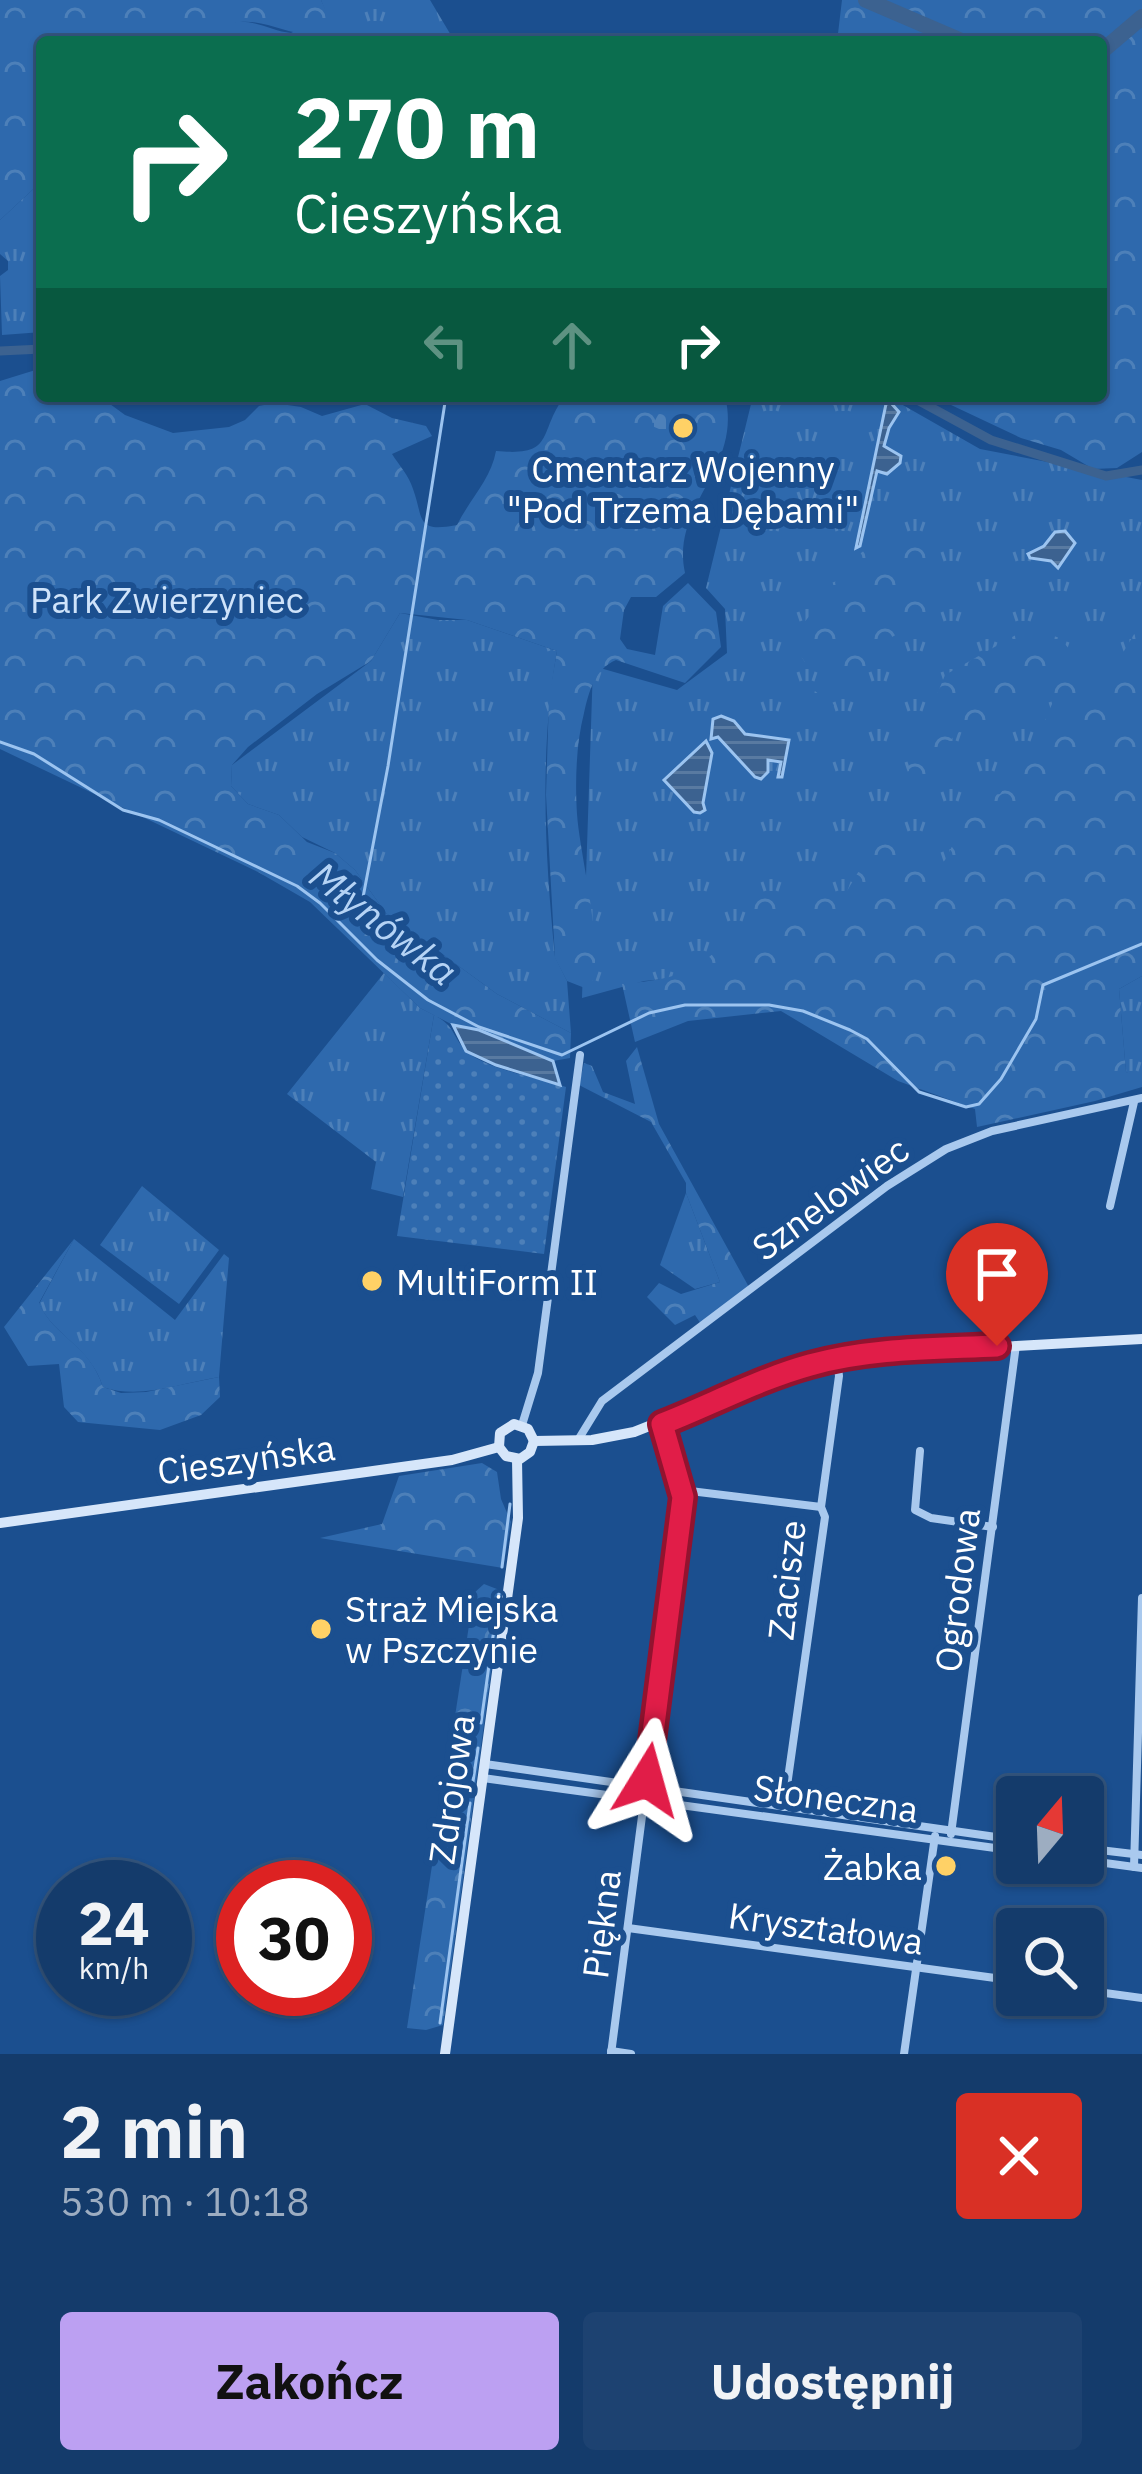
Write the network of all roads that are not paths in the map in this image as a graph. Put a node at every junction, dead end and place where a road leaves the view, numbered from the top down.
1 (580, 1055) dead end
2 (1138, 1100) edge
3 (1110, 1206) dead end
4 (1142, 1339) edge
5 (1016, 1345) junction
6 (837, 1358) junction
7 (591, 1419) junction
8 (662, 1424) junction
9 (522, 1425) junction
10 (607, 1438) junction
11 (534, 1441) junction
12 (577, 1441) junction
13 (499, 1448) junction
14 (920, 1450) dead end
15 (517, 1459) junction
16 (682, 1490) junction
17 (821, 1507) junction
18 (0, 1523) edge
19 (993, 1527) junction
20 (1142, 1598) edge
21 (484, 1765) junction
22 (482, 1778) junction
23 (645, 1793) junction
24 (784, 1807) junction
25 (935, 1834) junction
26 (951, 1837) junction
27 (996, 1839) edge
28 (996, 1847) edge
29 (1104, 1851) edge
30 (1139, 1855) edge
31 (1104, 1863) edge
32 (1138, 1867) edge
33 (628, 1928) junction
34 (916, 1968) junction
35 (996, 1978) edge
36 (1104, 1993) edge
37 (1142, 1998) edge
38 (611, 2053) edge
39 (445, 2054) edge
40 (631, 2054) edge
41 (904, 2054) edge

1 - 9 street
2 - 3 street
2 - 7 street, Sznelowiec
4 - 5 main road
5 - 6 main road
5 - 19 street, Ogrodowa
6 - 8 main road
6 - 17 street, Zacisze
7 - 10 street
7 - 12 street, Sznelowiec
8 - 10 main road
8 - 16 street, Piękna
9 - 11 main road
9 - 13 main road
10 - 12 main road
11 - 12 main road
11 - 15 main road
13 - 15 main road
13 - 18 main road, Cieszyńska
14 - 19 street
15 - 21 main road, Zdrojowa
16 - 17 street
16 - 23 street, Piękna
17 - 24 street, Zacisze
19 - 26 street, Ogrodowa
20 - 30 street
21 - 22 main road, Zdrojowa
21 - 23 street, Słoneczna
22 - 23 street, Słoneczna
22 - 39 main road, Zdrojowa
23 - 24 street, Słoneczna
23 - 25 street, Słoneczna
23 - 33 street, Piękna
24 - 25 street, Słoneczna
25 - 26 street, Słoneczna
25 - 34 street
26 - 27 street, Słoneczna
26 - 28 street, Słoneczna
29 - 30 street
30 - 32 street
31 - 32 street
33 - 34 street, Kryształowa
33 - 38 street, Piękna
34 - 35 street, Kryształowa
34 - 41 street
36 - 37 street
38 - 40 street

